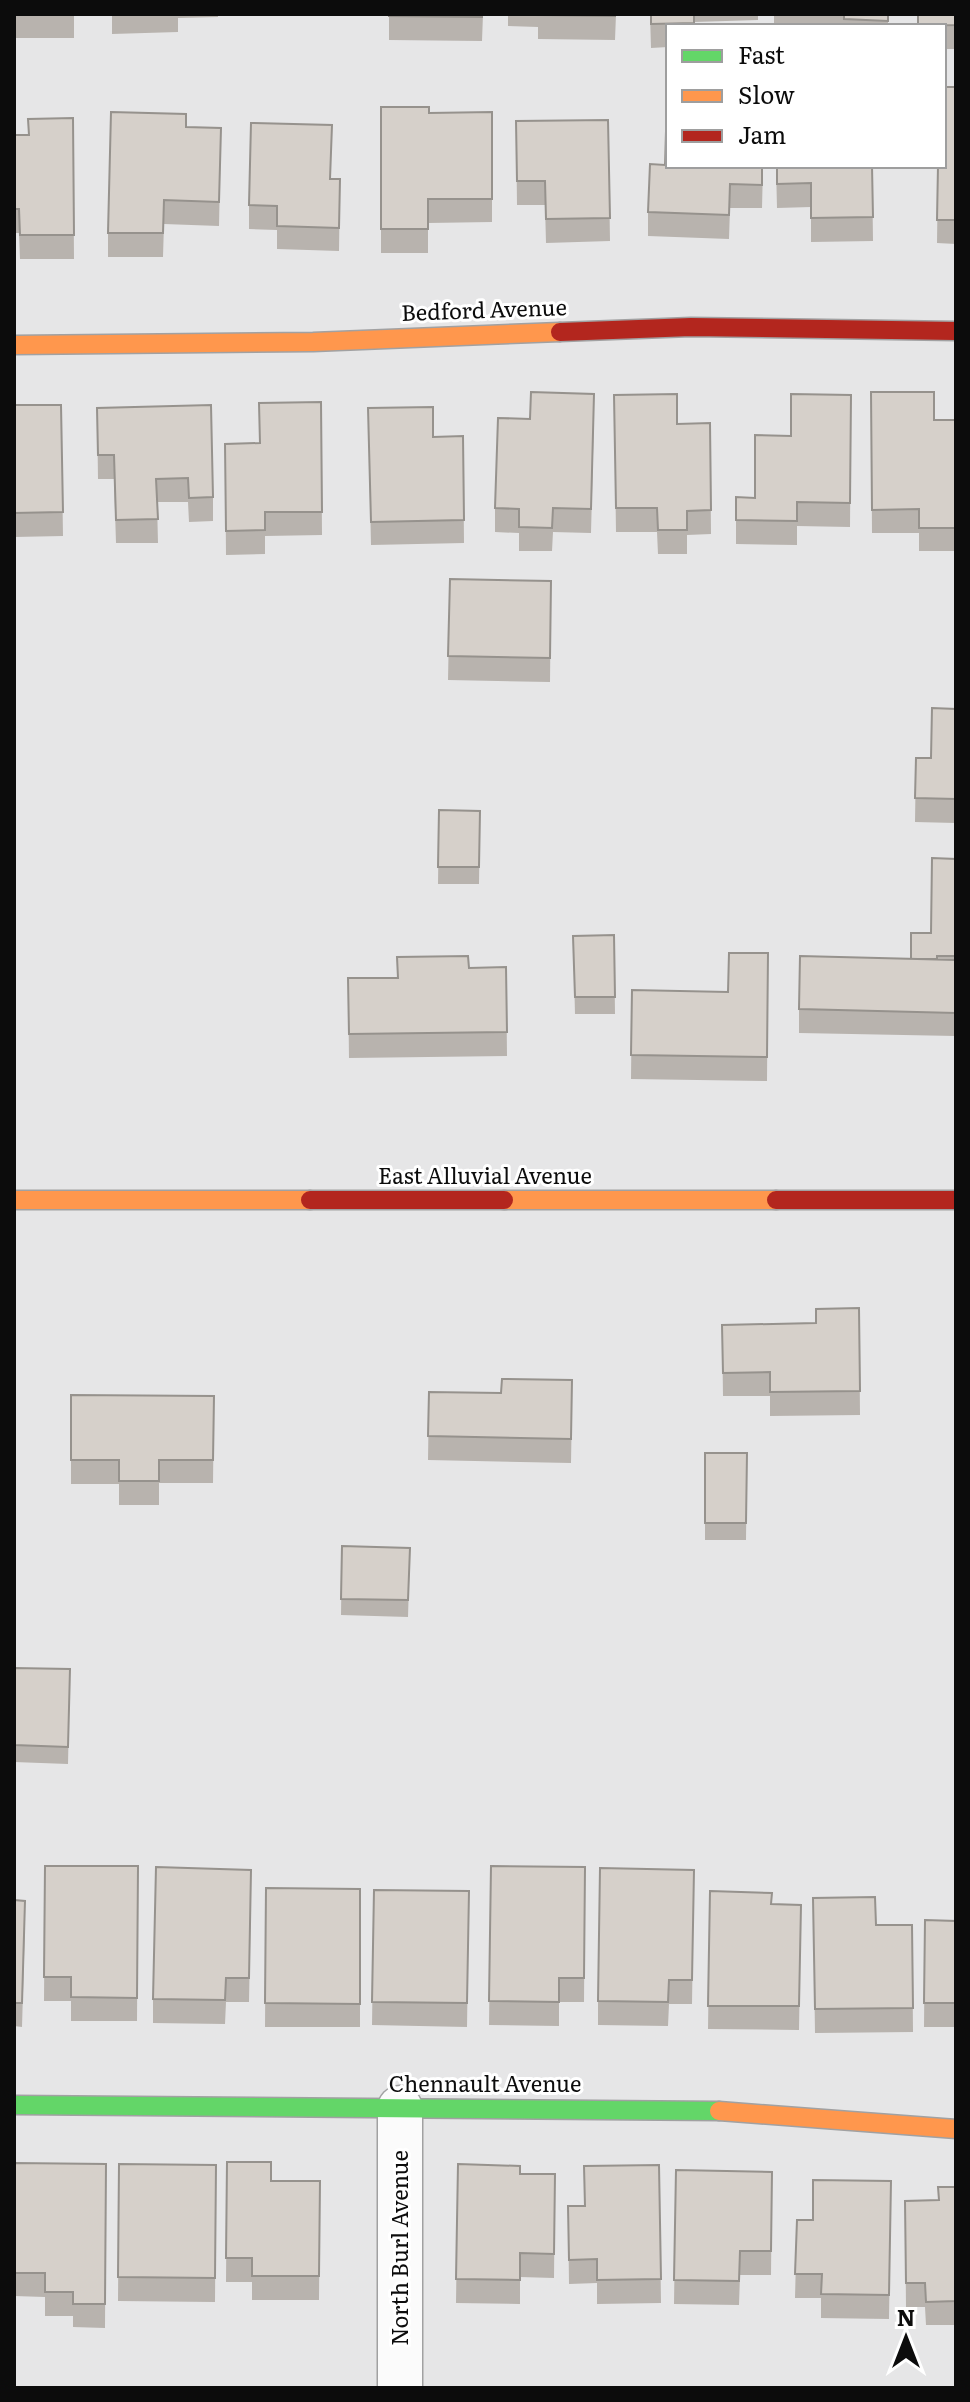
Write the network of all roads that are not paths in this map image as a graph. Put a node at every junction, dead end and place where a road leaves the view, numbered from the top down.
1 (956, 331) edge
2 (14, 345) edge
3 (14, 1200) edge
4 (956, 1200) edge
5 (14, 2105) edge
6 (400, 2108) junction
7 (956, 2129) edge
8 (400, 2388) edge

1 - 2 street, Bedford Avenue
3 - 4 street, East Alluvial Avenue
5 - 6 street, Chennault Avenue
6 - 7 street, Chennault Avenue
6 - 8 street, North Burl Avenue

